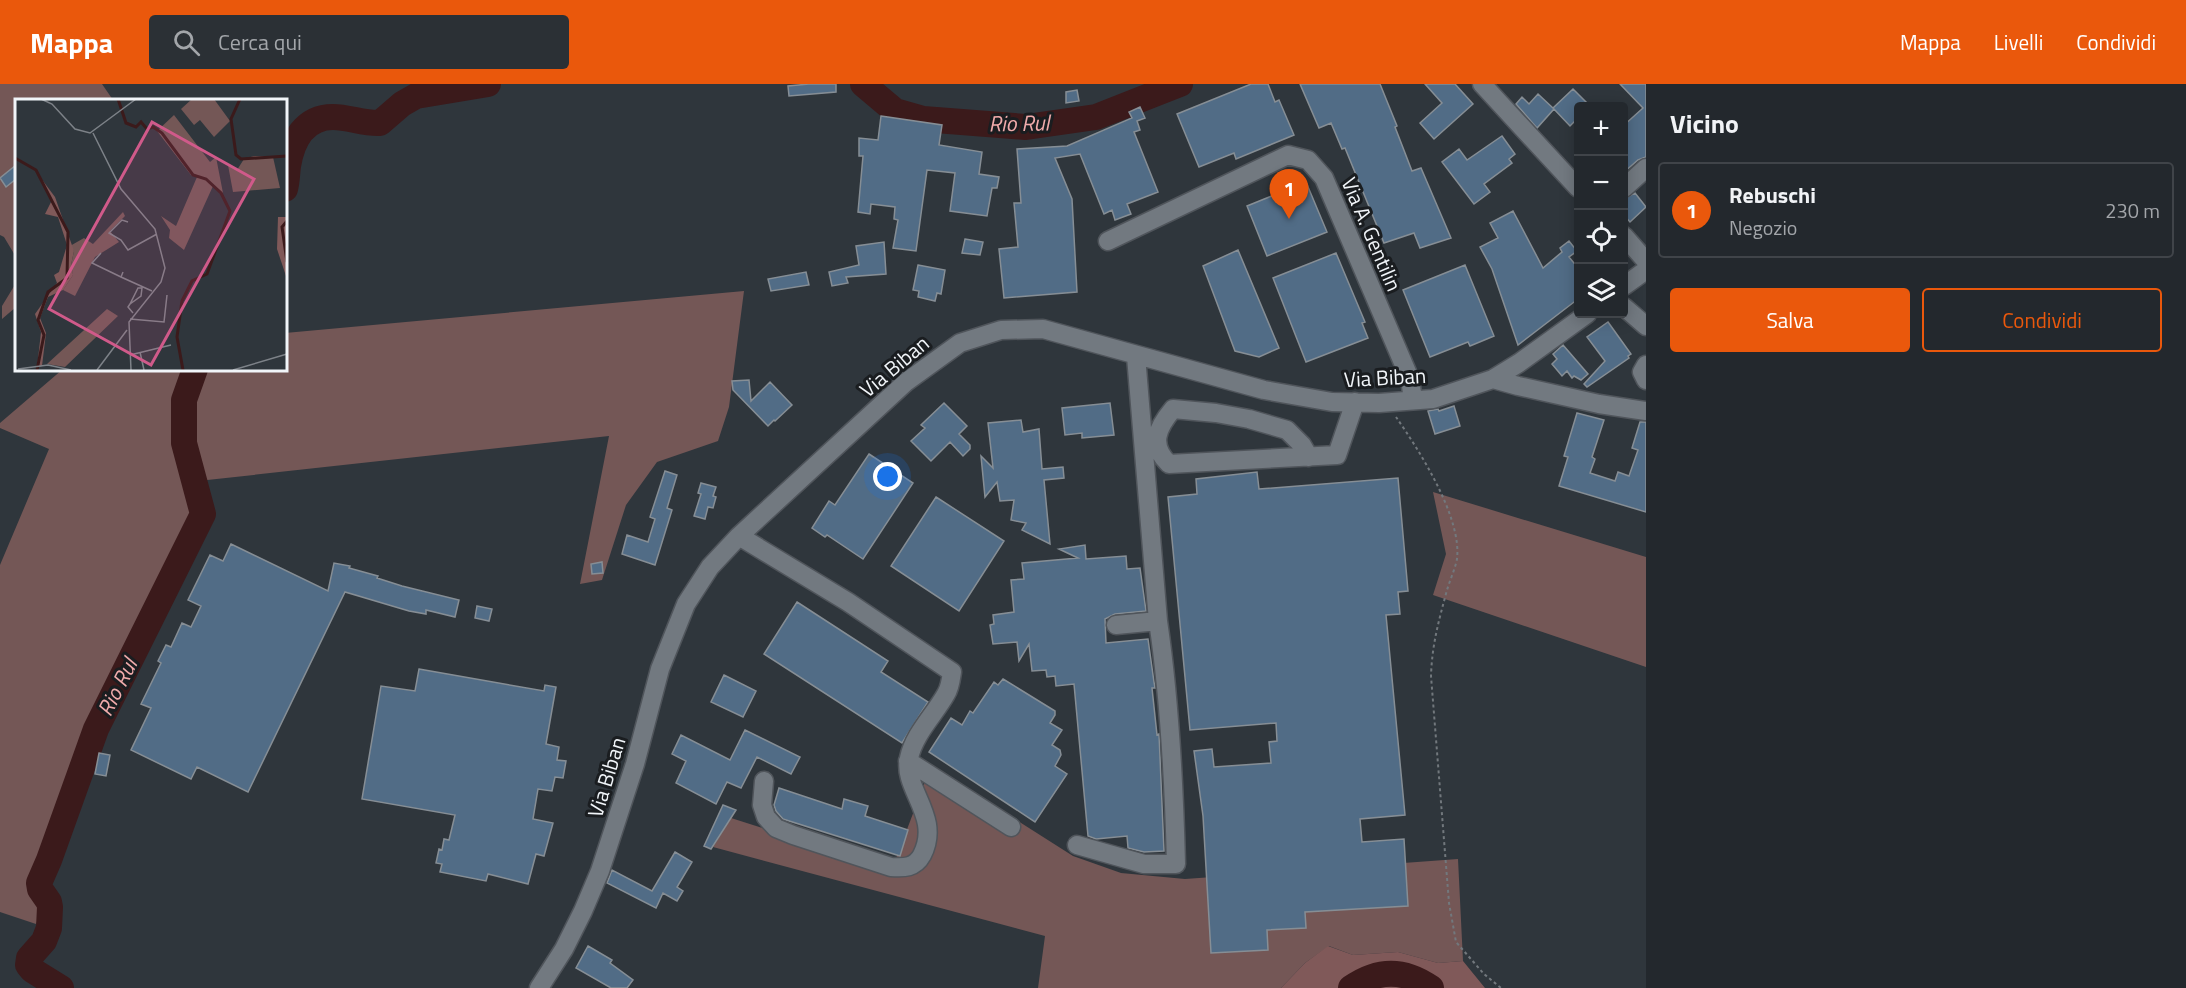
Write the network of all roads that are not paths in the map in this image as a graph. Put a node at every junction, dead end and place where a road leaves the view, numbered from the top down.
1 (1482, 84) edge
2 (1646, 168) edge
3 (1574, 184) edge
4 (1628, 184) edge
5 (1108, 241) dead end
6 (1628, 241) edge
7 (1646, 261) edge
8 (1646, 270) edge
9 (1628, 283) edge
10 (1628, 311) edge
11 (1581, 318) edge
12 (1646, 326) edge
13 (1136, 356) junction
14 (1646, 365) edge
15 (1493, 379) junction
16 (1646, 380) edge
17 (1413, 400) junction
18 (1355, 402) junction
19 (1646, 411) edge
20 (1309, 457) junction
21 (739, 536) junction
22 (1158, 621) junction
23 (1116, 625) dead end
24 (908, 761) junction
25 (764, 781) dead end
26 (1011, 827) dead end
27 (1077, 846) dead end
28 (539, 988) edge

1 - 3 street
2 - 4 street
5 - 17 street, Via A. Gentilin
6 - 7 street
8 - 9 street
10 - 12 street
11 - 15 street, Via Biban
13 - 18 street, Via Biban
13 - 21 street, Via Biban
13 - 22 street
14 - 16 street
15 - 17 street, Via Biban
15 - 19 street
17 - 18 street, Via Biban
18 - 20 street
20 - 20 street
21 - 24 street
21 - 28 street, Via Biban
22 - 23 street
22 - 27 street
24 - 25 street
24 - 26 street

